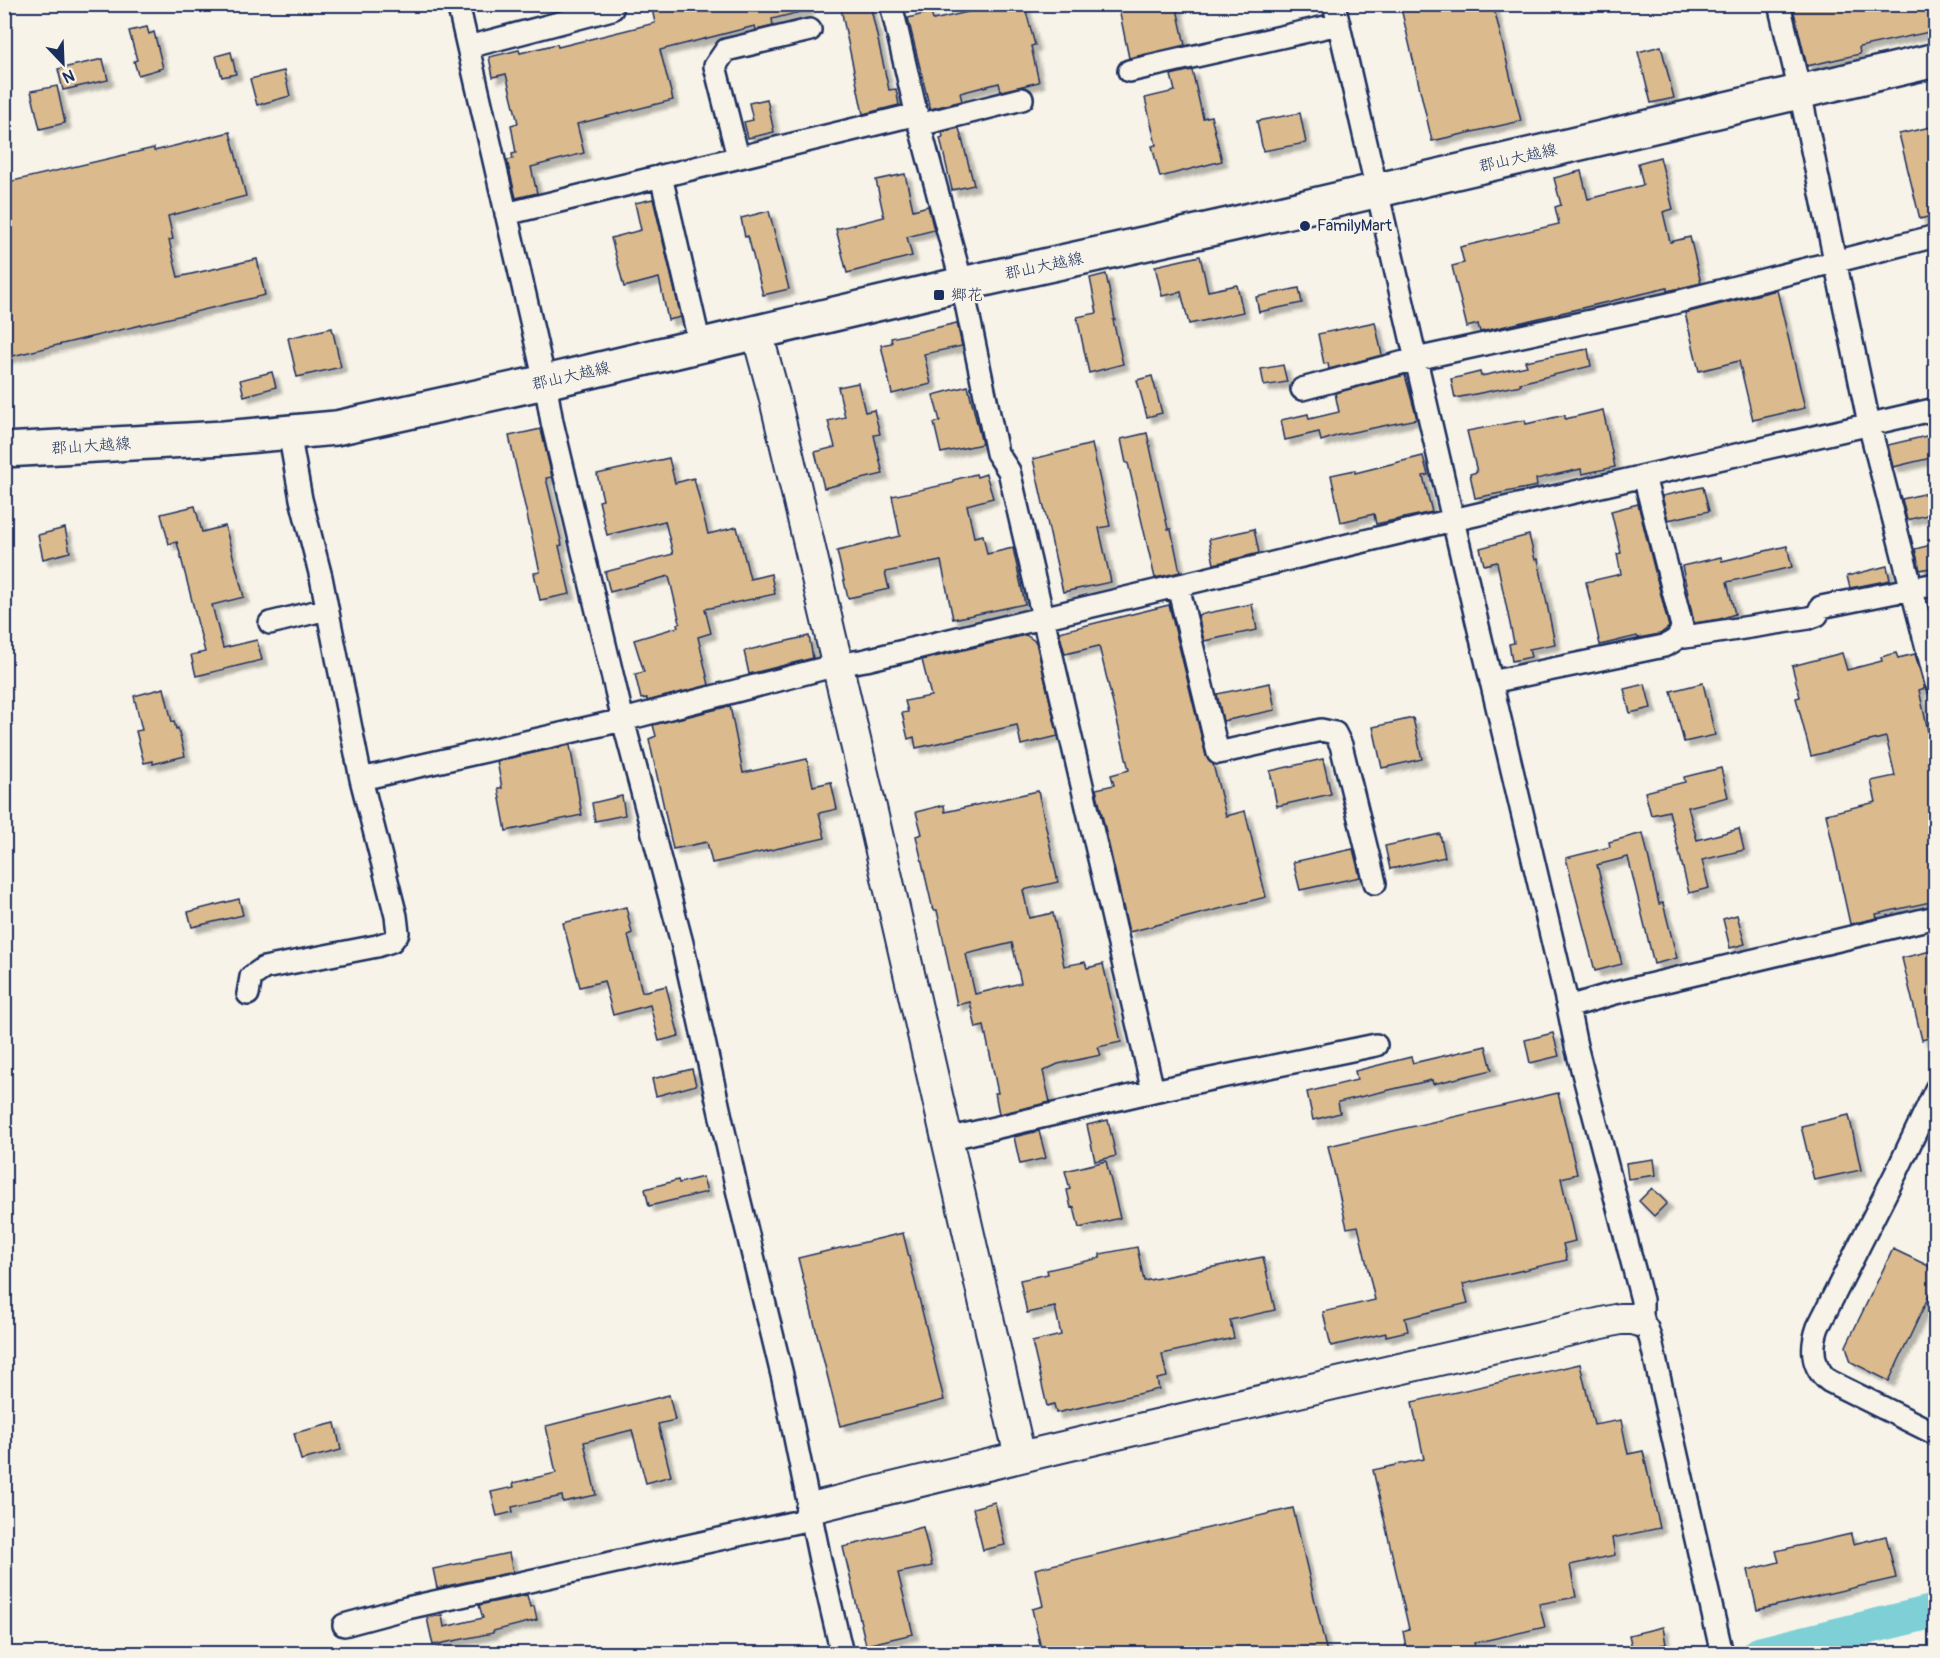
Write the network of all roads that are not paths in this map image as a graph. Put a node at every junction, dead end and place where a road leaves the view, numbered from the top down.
1 (458, 4) edge
2 (611, 4) edge
3 (891, 4) edge
4 (1779, 4) edge
5 (1337, 14) edge
6 (810, 30) dead end
7 (468, 47) junction
8 (1935, 60) edge
9 (1129, 71) dead end
10 (1800, 92) junction
11 (1022, 99) dead end
12 (918, 119) junction
13 (738, 157) junction
14 (661, 176) junction
15 (1378, 190) junction
16 (506, 214) junction
17 (1935, 236) edge
18 (1835, 262) junction
19 (962, 284) junction
20 (757, 333) junction
21 (700, 345) junction
22 (1416, 359) junction
23 (545, 382) junction
24 (1302, 389) dead end
25 (1935, 409) edge
26 (1869, 424) junction
27 (288, 432) junction
28 (4, 450) edge
29 (1644, 476) junction
30 (1453, 520) junction
31 (1935, 584) edge
32 (1178, 586) junction
33 (1912, 590) junction
34 (327, 609) junction
35 (1042, 619) junction
36 (270, 623) dead end
37 (1681, 635) junction
38 (837, 665) junction
39 (1491, 682) junction
40 (1935, 683) edge
41 (623, 720) junction
42 (361, 779) junction
43 (1375, 883) dead end
44 (1935, 917) edge
45 (248, 994) dead end
46 (1568, 1007) junction
47 (1376, 1046) dead end
48 (1935, 1089) edge
49 (1153, 1091) junction
50 (947, 1139) junction
51 (1639, 1321) junction
52 (1935, 1434) edge
53 (1020, 1457) junction
54 (811, 1508) junction
55 (344, 1625) dead end
56 (842, 1653) edge
57 (1722, 1653) edge

1 - 7 street
2 - 7 street
3 - 12 street
4 - 10 street
5 - 9 street
5 - 15 street
6 - 13 street
7 - 16 street
8 - 10 main road, 郡山大越線
10 - 15 main road, 郡山大越線
10 - 18 street
11 - 12 street
12 - 13 street
12 - 19 street
13 - 14 street
14 - 16 street
14 - 21 street
15 - 19 main road, 郡山大越線
15 - 22 street
16 - 23 street
17 - 18 street
18 - 22 street
18 - 26 street
19 - 20 main road, 郡山大越線
19 - 35 street
20 - 21 main road, 郡山大越線
20 - 38 street
21 - 23 main road, 郡山大越線
22 - 24 street
22 - 30 street
23 - 27 main road, 郡山大越線
23 - 41 street
25 - 26 street
26 - 29 street
26 - 33 street
27 - 28 main road, 郡山大越線
27 - 34 street
29 - 30 street
29 - 37 street
30 - 32 street
30 - 39 street
31 - 33 street
32 - 35 street
32 - 43 street
33 - 37 street
33 - 40 street
34 - 36 street
34 - 42 street
35 - 38 street
35 - 49 street
37 - 39 street
38 - 41 street
38 - 50 street
39 - 46 street
41 - 42 street
41 - 54 street
42 - 45 street
44 - 46 street
46 - 51 street
47 - 49 street
48 - 52 street
49 - 50 street
50 - 53 street
51 - 53 street
51 - 57 street
53 - 54 street
54 - 55 street
54 - 56 street

